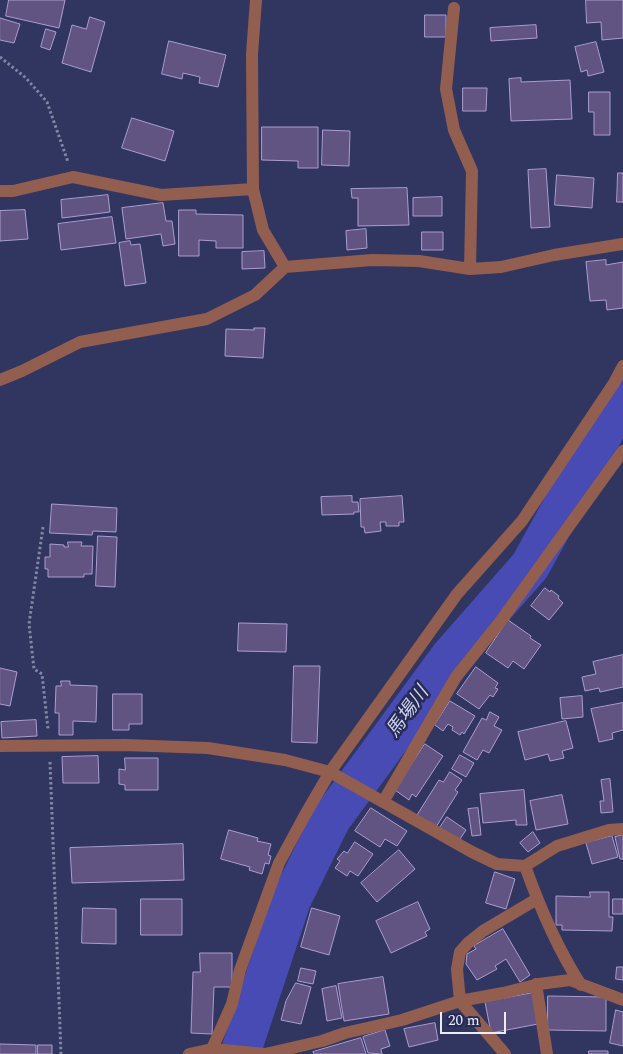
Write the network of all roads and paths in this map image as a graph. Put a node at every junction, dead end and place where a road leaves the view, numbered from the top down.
1 (256, 0) edge
2 (454, 8) dead end
3 (0, 57) edge
4 (73, 176) junction
5 (253, 189) junction
6 (0, 191) edge
7 (623, 244) edge
8 (285, 267) junction
9 (470, 269) junction
10 (623, 366) edge
11 (0, 380) edge
12 (623, 451) edge
13 (43, 528) dead end
14 (49, 744) junction
15 (0, 746) edge
16 (330, 772) junction
17 (383, 802) junction
18 (623, 828) edge
19 (525, 866) junction
20 (537, 899) junction
21 (536, 984) junction
22 (581, 985) junction
23 (460, 1000) junction
24 (623, 1000) edge
25 (216, 1049) junction
26 (61, 1054) edge
27 (189, 1054) edge
28 (265, 1054) edge
29 (505, 1054) edge
30 (547, 1054) edge

1 - 5 street
2 - 9 street
3 - 4 path
4 - 5 street
4 - 6 street
5 - 8 street
7 - 9 street
8 - 9 street
8 - 11 street
10 - 16 street
12 - 17 street
13 - 14 path
14 - 15 street
14 - 16 street
14 - 26 path
16 - 17 street
16 - 25 street
17 - 19 street
18 - 19 street
19 - 20 street
20 - 22 street
20 - 23 street
21 - 22 street
21 - 23 street
21 - 30 street
22 - 24 street
23 - 28 street
23 - 29 street
25 - 27 street
25 - 28 street

